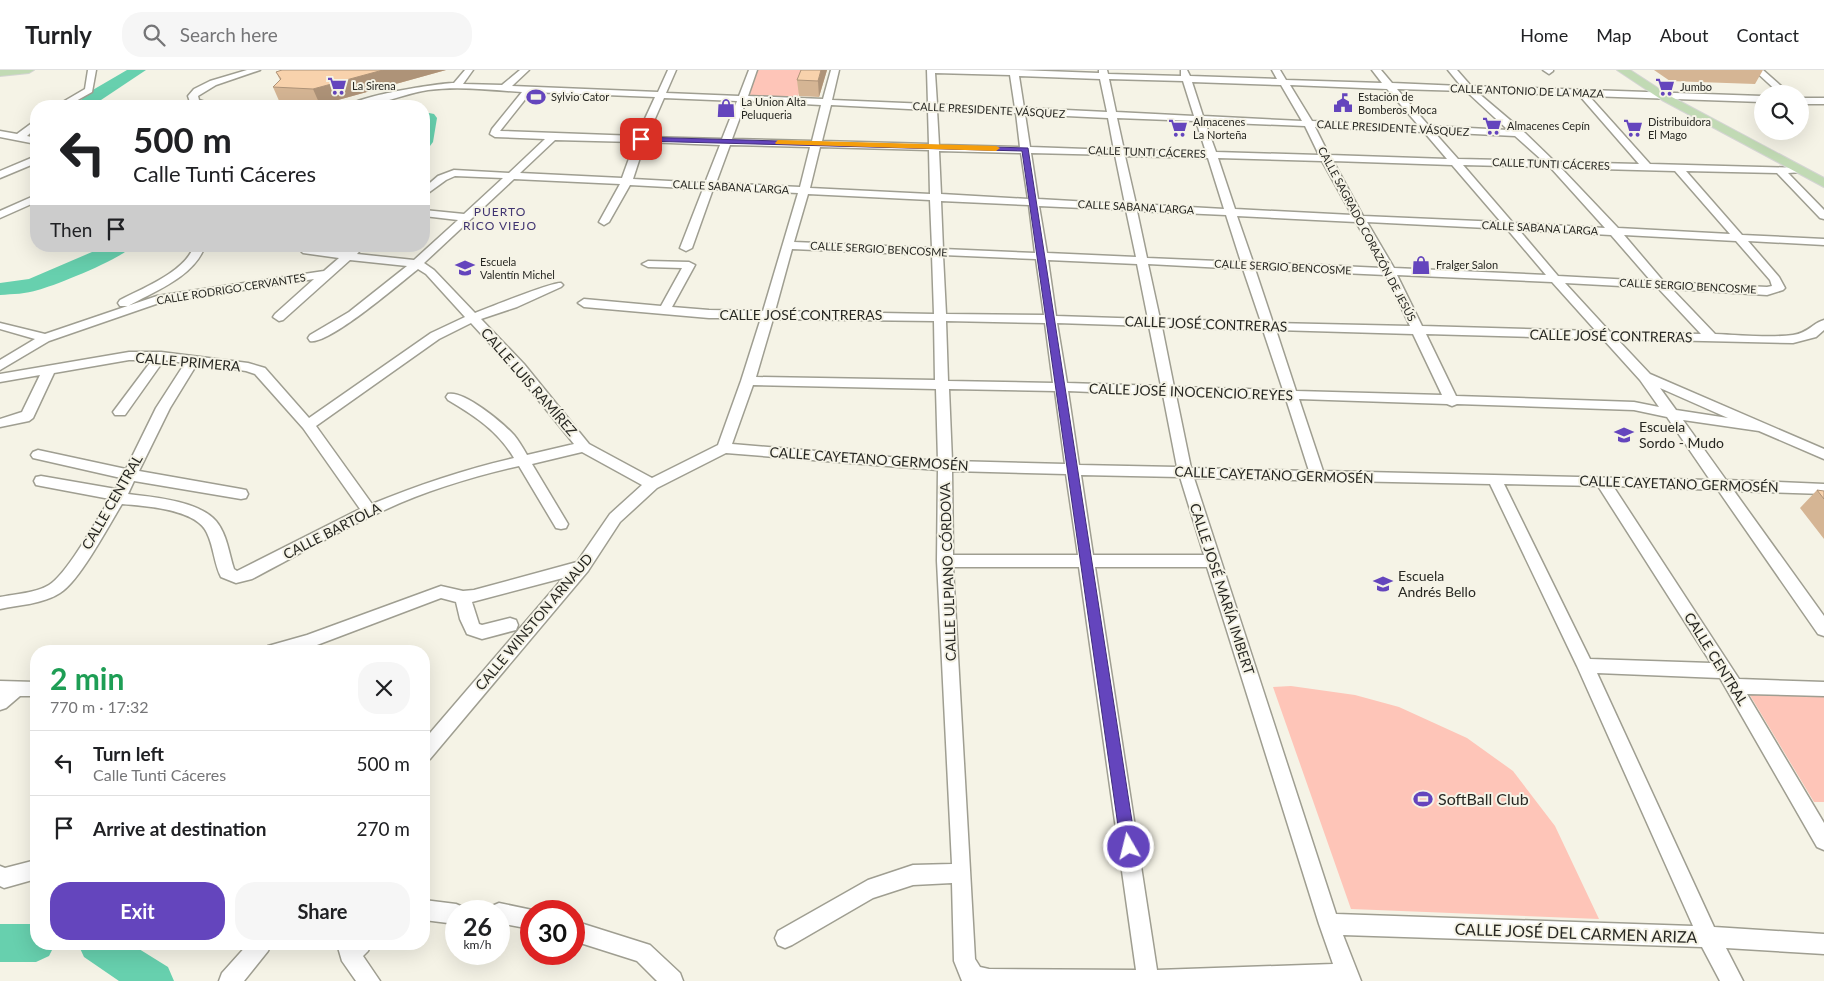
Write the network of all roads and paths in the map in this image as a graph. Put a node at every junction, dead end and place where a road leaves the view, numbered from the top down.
1 (29, 70) edge
2 (92, 70) edge
3 (256, 70) edge
4 (470, 70) edge
5 (524, 70) edge
6 (672, 70) edge
7 (753, 70) edge
8 (834, 70) edge
9 (931, 70) edge
10 (1276, 70) edge
11 (1376, 70) edge
12 (1452, 70) edge
13 (1622, 70) edge
14 (1758, 70) edge
15 (1014, 71) edge
16 (0, 73) edge
17 (1104, 73) edge
18 (1185, 75) edge
19 (1282, 82) junction
20 (1776, 85) edge
21 (457, 86) junction
22 (1389, 86) junction
23 (504, 88) junction
24 (529, 89) junction
25 (1470, 90) junction
26 (1582, 93) junction
27 (660, 95) junction
28 (1660, 95) junction
29 (743, 98) junction
30 (1754, 99) edge
31 (71, 100) edge
32 (194, 100) edge
33 (375, 100) edge
34 (1809, 101) edge
35 (1824, 101) edge
36 (826, 102) junction
37 (932, 107) junction
38 (1020, 111) junction
39 (1112, 115) junction
40 (1200, 119) junction
41 (1308, 124) junction
42 (30, 128) edge
43 (1426, 129) junction
44 (1520, 133) junction
45 (0, 134) edge
46 (553, 137) junction
47 (19, 138) junction
48 (641, 139) junction
49 (30, 140) edge
50 (726, 141) junction
51 (816, 144) junction
52 (933, 147) junction
53 (1025, 149) junction
54 (1120, 152) junction
55 (1211, 154) junction
56 (1325, 157) junction
57 (1454, 161) junction
58 (30, 162) edge
59 (1552, 164) junction
60 (1647, 167) junction
61 (1678, 168) junction
62 (1780, 170) junction
63 (1798, 170) junction
64 (0, 175) edge
65 (512, 177) junction
66 (626, 182) junction
67 (1824, 183) edge
68 (709, 186) junction
69 (430, 188) edge
70 (804, 191) junction
71 (935, 197) junction
72 (30, 201) edge
73 (1033, 202) junction
74 (1131, 206) junction
75 (1230, 211) junction
76 (430, 213) edge
77 (0, 215) edge
78 (1824, 216) edge
79 (467, 218) junction
80 (1360, 219) junction
81 (604, 222) dead end
82 (1512, 227) junction
83 (1615, 232) junction
84 (1740, 237) junction
85 (1824, 242) edge
86 (787, 244) junction
87 (686, 248) dead end
88 (199, 252) edge
89 (320, 252) edge
90 (352, 252) edge
91 (937, 252) junction
92 (347, 256) junction
93 (1041, 256) junction
94 (1142, 260) junction
95 (417, 264) junction
96 (648, 264) dead end
97 (1248, 265) junction
98 (1390, 272) junction
99 (327, 274) junction
100 (1555, 279) junction
101 (557, 285) dead end
102 (1661, 285) junction
103 (584, 303) dead end
104 (664, 311) junction
105 (768, 315) junction
106 (279, 316) dead end
107 (939, 316) junction
108 (472, 318) junction
109 (1051, 319) junction
110 (1155, 323) junction
111 (1824, 324) edge
112 (3, 326) dead end
113 (81, 326) junction
114 (1268, 326) junction
115 (1419, 331) junction
116 (1605, 335) junction
117 (45, 338) junction
118 (314, 338) dead end
119 (1712, 338) junction
120 (161, 356) junction
121 (192, 362) junction
122 (0, 366) edge
123 (49, 370) junction
124 (1645, 376) junction
125 (0, 378) edge
126 (748, 381) junction
127 (942, 386) junction
128 (1061, 388) junction
129 (1169, 392) junction
130 (1291, 395) junction
131 (453, 396) dead end
132 (1660, 399) junction
133 (1697, 399) junction
134 (1452, 402) junction
135 (1634, 406) junction
136 (120, 412) dead end
137 (1672, 414) junction
138 (0, 423) edge
139 (308, 425) junction
140 (1759, 427) junction
141 (584, 447) junction
142 (724, 448) junction
143 (1824, 454) edge
144 (38, 455) dead end
145 (524, 460) junction
146 (945, 466) junction
147 (1073, 470) junction
148 (1185, 472) junction
149 (130, 474) junction
150 (1318, 476) junction
151 (1496, 480) junction
152 (41, 481) dead end
153 (1602, 481) junction
154 (652, 484) junction
155 (1721, 486) junction
156 (1824, 489) edge
157 (241, 494) dead end
158 (119, 496) junction
159 (369, 511) junction
160 (561, 524) dead end
161 (945, 561) junction
162 (1086, 561) junction
163 (1213, 561) junction
164 (582, 567) junction
165 (463, 597) junction
166 (0, 603) edge
167 (510, 625) dead end
168 (1824, 629) edge
169 (295, 645) edge
170 (1585, 666) junction
171 (1725, 671) junction
172 (1734, 686) junction
173 (8, 688) edge
174 (1824, 688) edge
175 (30, 690) edge
176 (0, 703) edge
177 (430, 746) edge
178 (1824, 841) edge
179 (30, 872) edge
180 (962, 873) junction
181 (0, 876) edge
182 (430, 911) edge
183 (445, 913) edge
184 (1329, 924) junction
185 (585, 934) edge
186 (1708, 937) junction
187 (785, 938) dead end
188 (1824, 944) edge
189 (255, 950) edge
190 (354, 950) edge
191 (1349, 978) edge
192 (973, 979) edge
193 (230, 981) edge
194 (369, 981) edge
195 (672, 981) edge
196 (1055, 981) edge
197 (1148, 981) edge
198 (1732, 981) edge

1 - 16 main road
2 - 31 street
3 - 32 street
4 - 21 street
5 - 23 street
6 - 27 street
7 - 29 street
8 - 36 street
9 - 15 street, CALLE ANTONIO DE LA MAZA
9 - 37 street, CALLE ULPIANO CÓRDOVA
10 - 19 street, CALLE SAGRADO CORAZÓN DE JESÚS
11 - 22 street
12 - 25 street
13 - 28 main road
14 - 20 street
15 - 17 street, CALLE ANTONIO DE LA MAZA
15 - 38 street
17 - 18 street, CALLE ANTONIO DE LA MAZA
17 - 39 street, CALLE JOSÉ MARÍA IMBERT
18 - 19 street, CALLE ANTONIO DE LA MAZA
18 - 40 street
19 - 22 street, CALLE ANTONIO DE LA MAZA
19 - 41 street, CALLE SAGRADO CORAZÓN DE JESÚS
21 - 23 street, CALLE PRESIDENTE VÁSQUEZ
21 - 33 street, CALLE PRESIDENTE VÁSQUEZ
22 - 25 street, CALLE ANTONIO DE LA MAZA
22 - 43 street
23 - 24 street, CALLE PRESIDENTE VÁSQUEZ
24 - 27 street, CALLE PRESIDENTE VÁSQUEZ
24 - 46 street, CALLE TUNTI CÁCERES
25 - 26 street, CALLE ANTONIO DE LA MAZA
25 - 44 street
26 - 28 street, CALLE ANTONIO DE LA MAZA
26 - 60 street
27 - 29 street, CALLE PRESIDENTE VÁSQUEZ
27 - 48 street
28 - 30 street, CALLE ANTONIO DE LA MAZA
28 - 63 main road
29 - 36 street, CALLE PRESIDENTE VÁSQUEZ
29 - 50 street
34 - 35 street
36 - 37 street, CALLE PRESIDENTE VÁSQUEZ
36 - 51 street
37 - 38 street, CALLE PRESIDENTE VÁSQUEZ
37 - 52 street, CALLE ULPIANO CÓRDOVA
38 - 39 street, CALLE PRESIDENTE VÁSQUEZ
38 - 53 street
39 - 40 street, CALLE PRESIDENTE VÁSQUEZ
39 - 54 street, CALLE JOSÉ MARÍA IMBERT
40 - 41 street, CALLE PRESIDENTE VÁSQUEZ
40 - 55 street
41 - 43 street, CALLE PRESIDENTE VÁSQUEZ
41 - 56 street, CALLE SAGRADO CORAZÓN DE JESÚS
42 - 47 street
43 - 44 street, CALLE PRESIDENTE VÁSQUEZ
43 - 57 street
44 - 59 street
45 - 47 street
46 - 48 street, CALLE TUNTI CÁCERES
46 - 65 street
47 - 49 street
48 - 50 street, CALLE TUNTI CÁCERES
48 - 66 street
50 - 51 street, CALLE TUNTI CÁCERES
50 - 68 street
51 - 52 street, CALLE TUNTI CÁCERES
51 - 70 street
52 - 53 street, CALLE TUNTI CÁCERES
52 - 71 street, CALLE ULPIANO CÓRDOVA
53 - 54 street, CALLE TUNTI CÁCERES
53 - 73 street
54 - 55 street, CALLE TUNTI CÁCERES
54 - 74 street, CALLE JOSÉ MARÍA IMBERT
55 - 56 street, CALLE TUNTI CÁCERES
55 - 75 street
56 - 57 street, CALLE TUNTI CÁCERES
56 - 80 street, CALLE SAGRADO CORAZÓN DE JESÚS
57 - 59 street, CALLE TUNTI CÁCERES
57 - 82 street
58 - 64 street
59 - 60 street, CALLE TUNTI CÁCERES
59 - 83 street
60 - 61 street, CALLE TUNTI CÁCERES
61 - 62 street, CALLE TUNTI CÁCERES
61 - 84 street
62 - 63 street, CALLE TUNTI CÁCERES
62 - 78 street
63 - 67 main road
65 - 66 street, CALLE SABANA LARGA
65 - 69 street, CALLE SABANA LARGA
65 - 79 street
66 - 68 street, CALLE SABANA LARGA
66 - 81 street
68 - 70 street, CALLE SABANA LARGA
68 - 87 street
70 - 71 street, CALLE SABANA LARGA
70 - 86 street
71 - 73 street, CALLE SABANA LARGA
71 - 91 street, CALLE ULPIANO CÓRDOVA
72 - 77 street
73 - 74 street, CALLE SABANA LARGA
73 - 93 street
74 - 75 street, CALLE SABANA LARGA
74 - 94 street, CALLE JOSÉ MARÍA IMBERT
75 - 80 street, CALLE SABANA LARGA
75 - 97 street
76 - 79 street
79 - 95 street
80 - 82 street, CALLE SABANA LARGA
80 - 98 street, CALLE SAGRADO CORAZÓN DE JESÚS
82 - 83 street, CALLE SABANA LARGA
82 - 100 street
83 - 84 street, CALLE SABANA LARGA
83 - 102 street
84 - 85 street, CALLE SABANA LARGA
84 - 102 street, CALLE SERGIO BENCOSME
86 - 91 street, CALLE SERGIO BENCOSME
86 - 105 street
88 - 113 street
89 - 92 street
90 - 92 street
91 - 93 street, CALLE SERGIO BENCOSME
91 - 107 street, CALLE ULPIANO CÓRDOVA
92 - 95 street
92 - 99 street
93 - 94 street, CALLE SERGIO BENCOSME
93 - 109 street
94 - 97 street, CALLE SERGIO BENCOSME
94 - 110 street, CALLE JOSÉ MARÍA IMBERT
95 - 108 street, CALLE LUIS RAMÍREZ
95 - 118 street
96 - 104 street
97 - 98 street, CALLE SERGIO BENCOSME
97 - 114 street
98 - 100 street, CALLE SERGIO BENCOSME
98 - 115 street, CALLE SAGRADO CORAZÓN DE JESÚS
99 - 106 street
99 - 113 street, CALLE RODRIGO CERVANTES
100 - 102 street, CALLE SERGIO BENCOSME
100 - 116 street
101 - 108 street
102 - 119 street
103 - 104 street, CALLE JOSÉ CONTRERAS
104 - 105 street, CALLE JOSÉ CONTRERAS
105 - 107 street, CALLE JOSÉ CONTRERAS
105 - 126 street
107 - 109 street, CALLE JOSÉ CONTRERAS
107 - 127 street, CALLE ULPIANO CÓRDOVA
108 - 139 street
108 - 141 street, CALLE LUIS RAMÍREZ
109 - 110 street, CALLE JOSÉ CONTRERAS
109 - 128 street
110 - 114 street, CALLE JOSÉ CONTRERAS
110 - 129 street, CALLE JOSÉ MARÍA IMBERT
111 - 119 street, CALLE JOSÉ CONTRERAS
112 - 117 street
113 - 117 street, CALLE RODRIGO CERVANTES
114 - 115 street, CALLE JOSÉ CONTRERAS
114 - 130 street
115 - 116 street, CALLE JOSÉ CONTRERAS
115 - 134 street, CALLE SAGRADO CORAZÓN DE JESÚS
116 - 119 street, CALLE JOSÉ CONTRERAS
116 - 124 street
117 - 122 street, CALLE RODRIGO CERVANTES
120 - 121 street, CALLE PRIMERA
120 - 123 street, CALLE PRIMERA
120 - 136 street
121 - 139 street, CALLE PRIMERA
121 - 149 street, CALLE CENTRAL
123 - 125 street, CALLE PRIMERA
123 - 138 street
124 - 132 street
124 - 133 street
126 - 127 street, CALLE JOSÉ INOCENCIO REYES
126 - 142 street
127 - 128 street, CALLE JOSÉ INOCENCIO REYES
127 - 146 street, CALLE ULPIANO CÓRDOVA
128 - 129 street, CALLE JOSÉ INOCENCIO REYES
128 - 147 street
129 - 130 street, CALLE JOSÉ INOCENCIO REYES
129 - 148 street, CALLE JOSÉ MARÍA IMBERT
130 - 134 street, CALLE JOSÉ INOCENCIO REYES
130 - 150 street
131 - 145 street
132 - 133 street, CALLE JOSÉ INOCENCIO REYES
132 - 135 street, CALLE JOSÉ INOCENCIO REYES
132 - 137 street
133 - 140 street
134 - 135 street, CALLE JOSÉ INOCENCIO REYES
135 - 137 street, CALLE JOSÉ INOCENCIO REYES
137 - 140 street, CALLE JOSÉ INOCENCIO REYES
137 - 155 street
139 - 159 street, CALLE PRIMERA
140 - 143 street
141 - 145 street, CALLE BARTOLA
141 - 154 street, CALLE LUIS RAMÍREZ
142 - 146 street, CALLE CAYETANO GERMOSÉN
142 - 154 street, CALLE WINSTON ARNAUD
144 - 149 street
145 - 159 street, CALLE BARTOLA
145 - 160 street
146 - 147 street, CALLE CAYETANO GERMOSÉN
146 - 161 street, CALLE ULPIANO CÓRDOVA
147 - 148 street, CALLE CAYETANO GERMOSÉN
147 - 162 street
148 - 150 street, CALLE CAYETANO GERMOSÉN
148 - 163 street, CALLE JOSÉ MARÍA IMBERT
149 - 157 street
149 - 158 street, CALLE CENTRAL
150 - 151 street, CALLE CAYETANO GERMOSÉN
151 - 153 street, CALLE CAYETANO GERMOSÉN
151 - 170 street
152 - 158 street
153 - 155 street, CALLE CAYETANO GERMOSÉN
153 - 171 street, CALLE CENTRAL
154 - 164 street, CALLE WINSTON ARNAUD
155 - 156 street, CALLE CAYETANO GERMOSÉN
155 - 168 street
158 - 159 street, CALLE BARTOLA
158 - 166 street, CALLE CENTRAL
161 - 162 street
161 - 180 street, CALLE ULPIANO CÓRDOVA
162 - 163 street
162 - 197 street
163 - 184 street, CALLE JOSÉ MARÍA IMBERT
164 - 165 street
164 - 177 street, CALLE WINSTON ARNAUD
165 - 167 street
165 - 169 street
170 - 171 street
170 - 186 street
171 - 172 street, CALLE CENTRAL
172 - 174 street
172 - 178 street, CALLE CENTRAL
173 - 175 street
173 - 176 street
179 - 181 street
180 - 187 street
180 - 192 street, CALLE ULPIANO CÓRDOVA
182 - 183 street
184 - 186 street, CALLE JOSÉ DEL CARMEN ARIZA
184 - 191 street, CALLE JOSÉ MARÍA IMBERT
185 - 195 street
186 - 188 street, CALLE JOSÉ DEL CARMEN ARIZA
186 - 198 street
189 - 193 street
190 - 194 street
191 - 197 street
192 - 196 street
196 - 197 street

